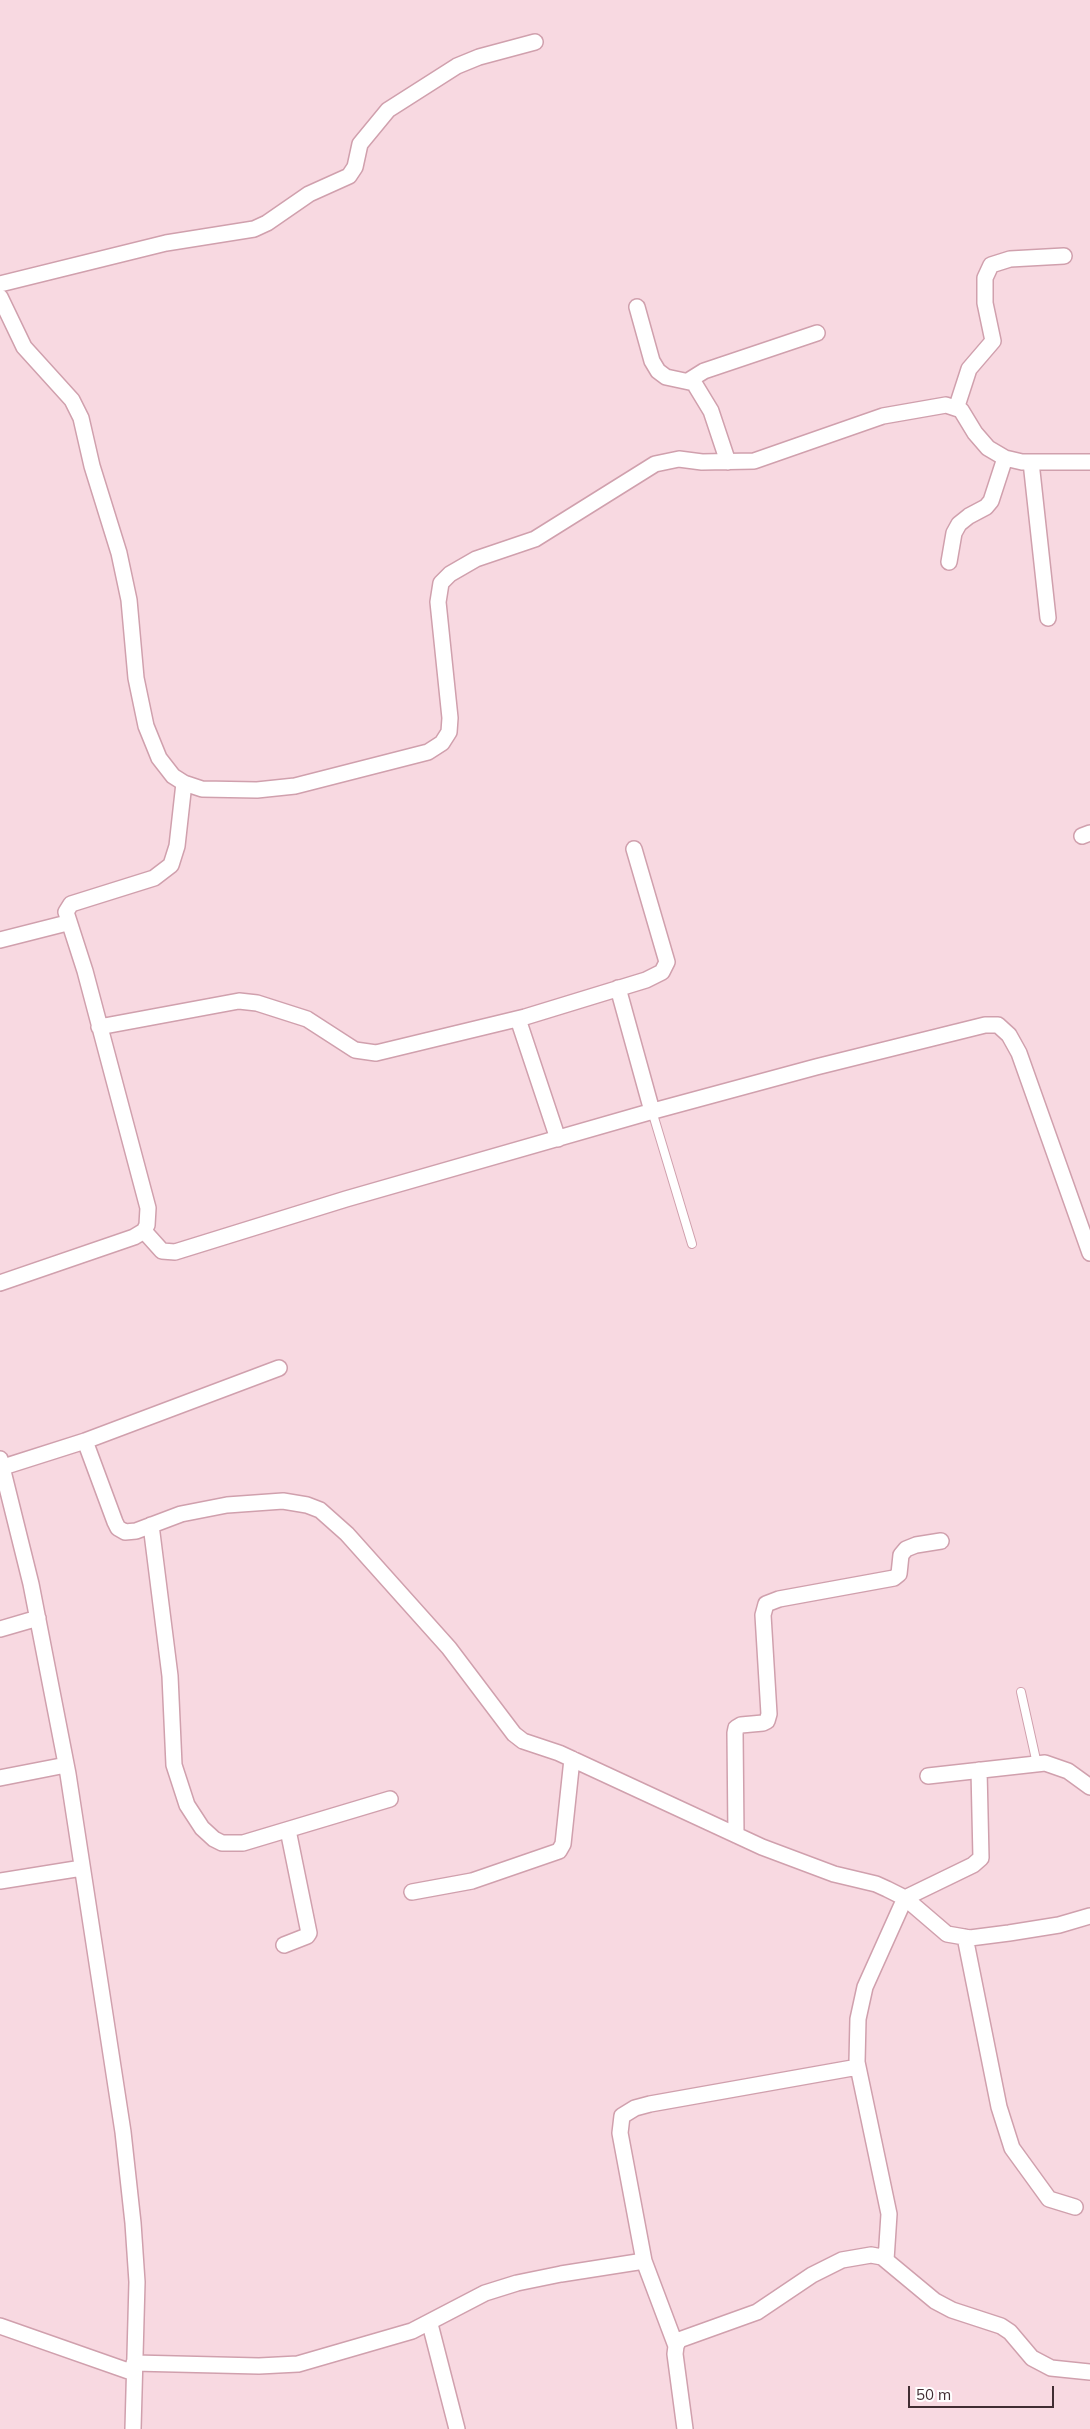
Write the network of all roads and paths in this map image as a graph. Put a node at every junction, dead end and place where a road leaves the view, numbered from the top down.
1 (535, 42) dead end
2 (1064, 256) dead end
3 (0, 284) edge
4 (0, 297) edge
5 (637, 307) dead end
6 (817, 334) dead end
7 (688, 380) junction
8 (957, 406) junction
9 (1005, 458) junction
10 (728, 462) junction
11 (1031, 462) junction
12 (1090, 462) edge
13 (948, 562) dead end
14 (1048, 618) dead end
15 (184, 783) junction
16 (634, 849) dead end
17 (68, 923) junction
18 (0, 940) edge
19 (618, 988) junction
20 (518, 1019) junction
21 (99, 1026) junction
22 (652, 1111) junction
23 (558, 1139) junction
24 (144, 1232) junction
25 (692, 1244) dead end
26 (1090, 1253) edge
27 (0, 1283) edge
28 (279, 1368) dead end
29 (85, 1441) junction
30 (1, 1465) edge
31 (151, 1525) junction
32 (941, 1541) dead end
33 (38, 1618) junction
34 (0, 1629) edge
35 (1021, 1692) dead end
36 (572, 1759) junction
37 (1036, 1764) junction
38 (66, 1765) junction
39 (979, 1770) junction
40 (928, 1776) dead end
41 (0, 1778) edge
42 (1090, 1787) edge
43 (390, 1799) dead end
44 (288, 1830) junction
45 (736, 1835) junction
46 (82, 1868) junction
47 (0, 1881) edge
48 (412, 1892) dead end
49 (905, 1898) junction
50 (1090, 1916) edge
51 (964, 1938) junction
52 (284, 1945) dead end
53 (858, 2067) junction
54 (1076, 2208) dead end
55 (886, 2260) junction
56 (644, 2261) junction
57 (430, 2324) junction
58 (0, 2326) edge
59 (676, 2346) junction
60 (134, 2368) junction
61 (1090, 2372) edge
62 (133, 2429) edge
63 (457, 2429) edge
64 (685, 2429) edge

1 - 3 street
2 - 8 street
4 - 15 street
5 - 7 street
6 - 7 street
7 - 10 street
8 - 9 street
8 - 10 street
9 - 11 street
9 - 13 street
10 - 15 street
11 - 12 street
11 - 14 street
15 - 17 street
16 - 19 street
17 - 18 street
17 - 21 street
19 - 20 street
19 - 22 street
20 - 21 street
20 - 23 street
21 - 24 street
22 - 23 street
22 - 25 lane
22 - 26 street
23 - 24 street
24 - 27 street
28 - 29 street
29 - 30 street
29 - 31 street
30 - 33 street
31 - 36 street
31 - 44 street
32 - 45 street
33 - 34 street
33 - 38 street
35 - 37 lane
36 - 45 street
36 - 48 street
37 - 39 street
37 - 42 street
38 - 41 street
38 - 46 street
39 - 40 street
39 - 49 street
43 - 44 street
44 - 52 street
45 - 49 street
46 - 47 street
46 - 60 street
49 - 51 street
49 - 53 street
50 - 51 street
51 - 54 street
53 - 55 street
53 - 56 street
55 - 59 street
55 - 61 street
56 - 57 street
56 - 59 street
57 - 60 street
57 - 63 street
58 - 60 street
59 - 64 street
60 - 62 street

